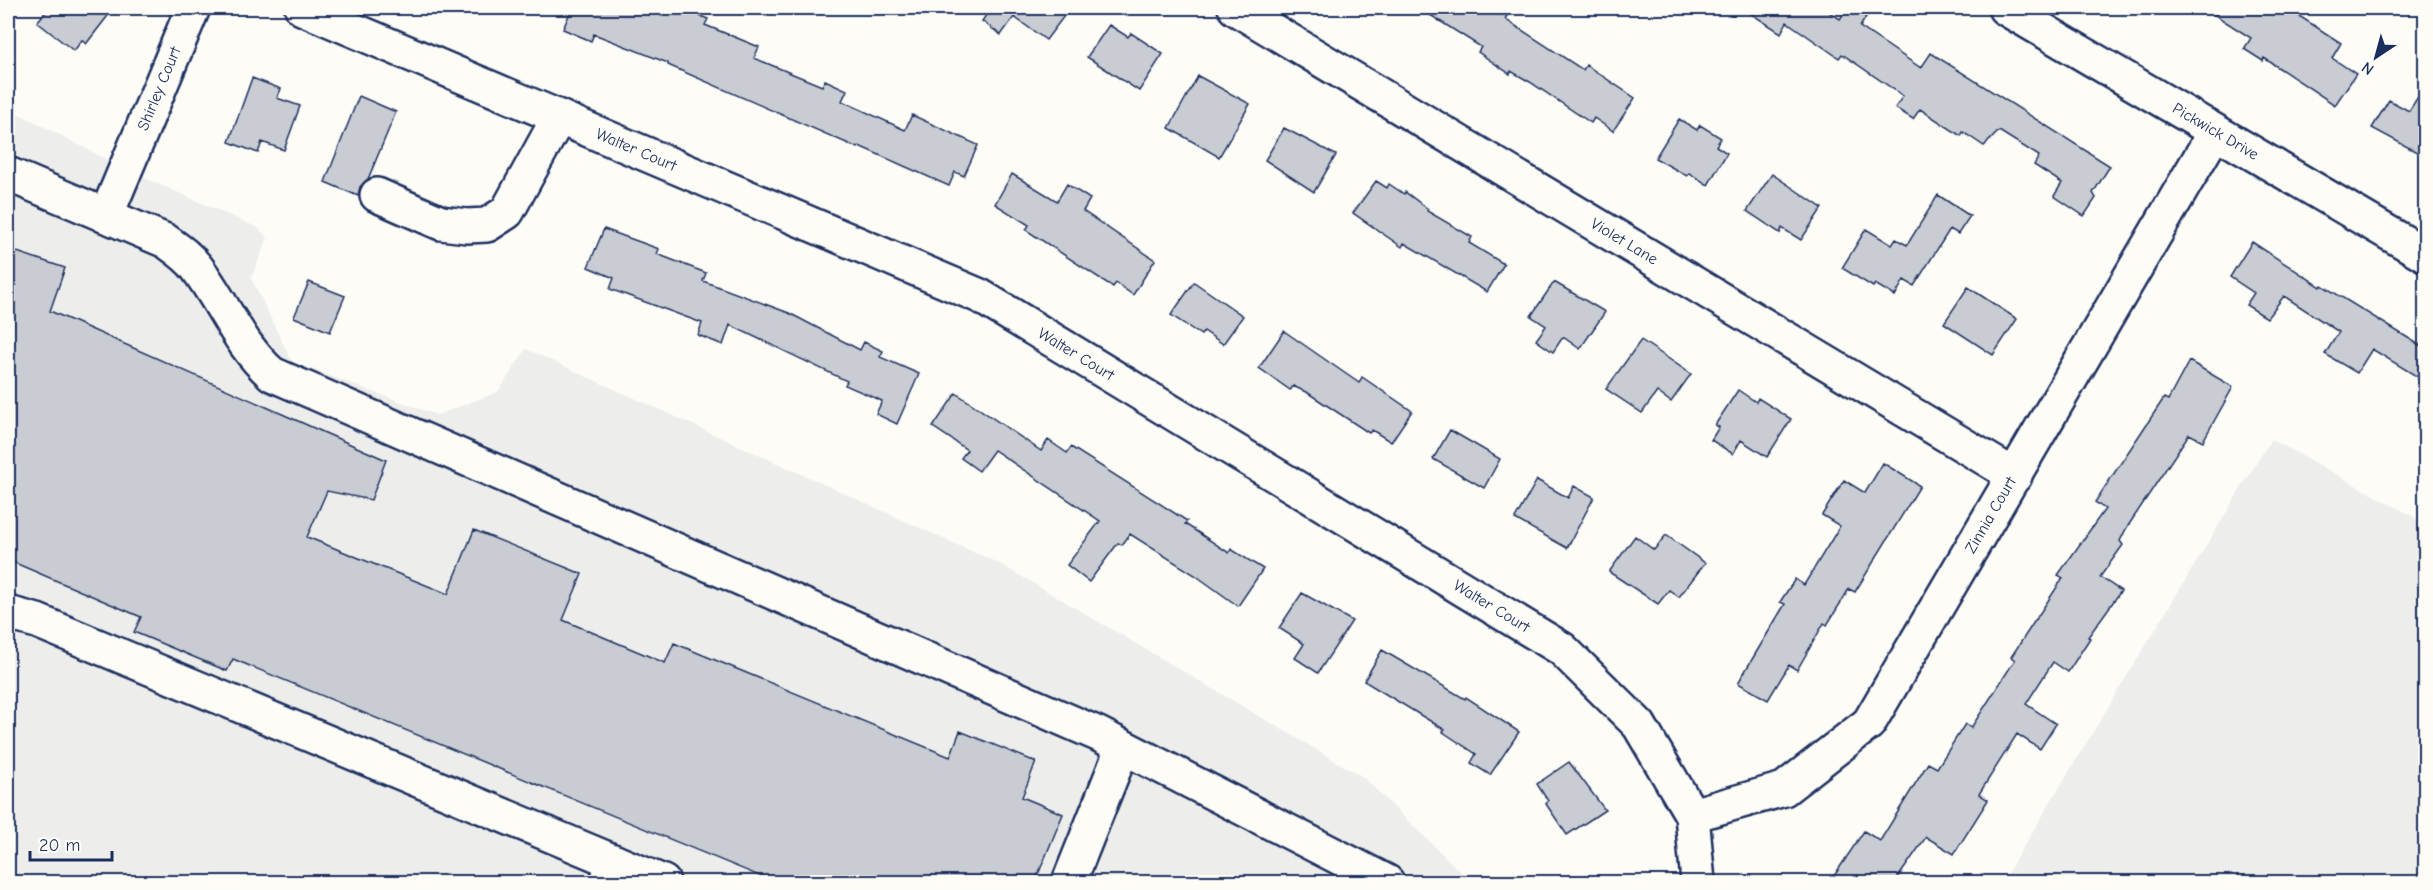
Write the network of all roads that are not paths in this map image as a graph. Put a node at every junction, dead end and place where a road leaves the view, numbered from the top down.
1 (193, 8) edge
2 (302, 8) edge
3 (1235, 8) edge
4 (2005, 8) edge
5 (560, 117) junction
6 (2216, 132) junction
7 (8, 174) edge
8 (377, 195) dead end
9 (106, 216) junction
10 (2426, 255) edge
11 (2015, 476) junction
12 (8, 612) edge
13 (1123, 747) junction
14 (1692, 815) junction
15 (611, 872) edge
16 (663, 882) edge
17 (1069, 882) edge
18 (1387, 882) edge
19 (1698, 882) edge

1 - 9 street, Shirley Court
2 - 5 street, Walter Court
3 - 11 street, Violet Lane
4 - 6 street, Pickwick Drive
5 - 8 street
5 - 14 street, Walter Court
6 - 10 street, Pickwick Drive
6 - 11 street, Zinnia Court
7 - 9 street
9 - 13 street
11 - 14 street, Zinnia Court
12 - 15 street
13 - 17 street
13 - 18 street
14 - 19 street, Walter Court
15 - 16 street

